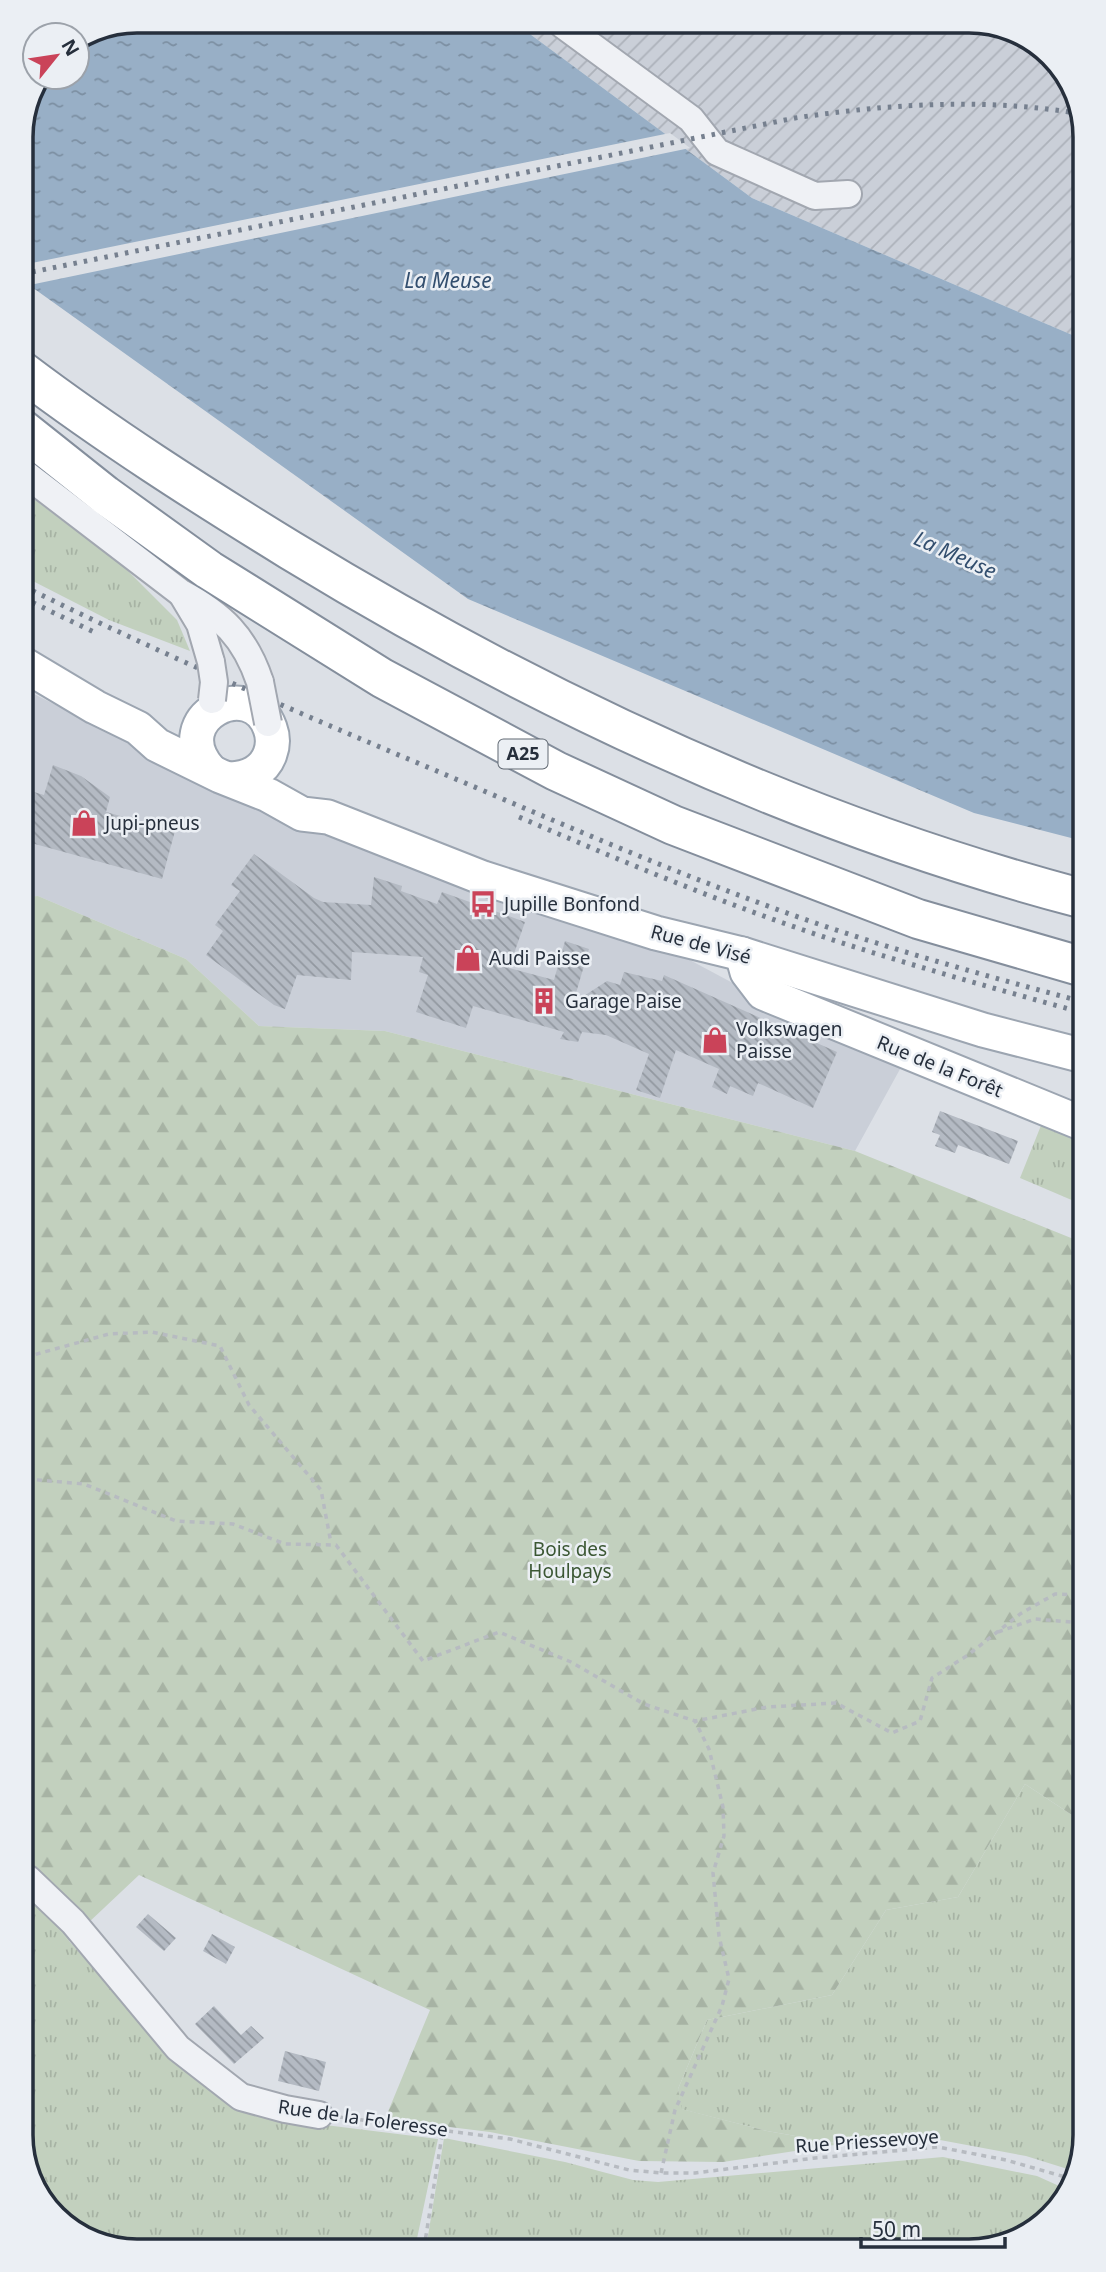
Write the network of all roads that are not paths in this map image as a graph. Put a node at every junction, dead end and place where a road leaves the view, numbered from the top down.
1 (574, 33) edge
2 (848, 194) dead end
3 (33, 379) edge
4 (33, 438) edge
5 (33, 480) edge
6 (181, 593) junction
7 (33, 670) edge
8 (212, 710) junction
9 (138, 728) junction
10 (270, 735) junction
11 (220, 774) junction
12 (328, 817) junction
13 (1073, 896) edge
14 (742, 954) junction
15 (1073, 964) edge
16 (1073, 1053) edge
17 (1073, 1120) edge
18 (33, 1883) edge
19 (319, 2115) road end

1 - 2 street
3 - 13 highway
4 - 15 highway, A25
5 - 6 street
6 - 8 street, bridge
6 - 10 street, bridge
7 - 9 main road, Rue de Visé
8 - 9 main road, Rue de Visé
8 - 10 main road, Rue de Visé
8 - 11 main road
9 - 11 main road, Rue de Visé
10 - 11 main road
10 - 12 main road, Rue de Visé
11 - 12 main road, Rue de Visé
12 - 14 main road, Rue de Visé
14 - 16 main road, Rue de Visé
14 - 17 main road, Rue de la Forêt
18 - 19 street, Rue de la Foleresse

